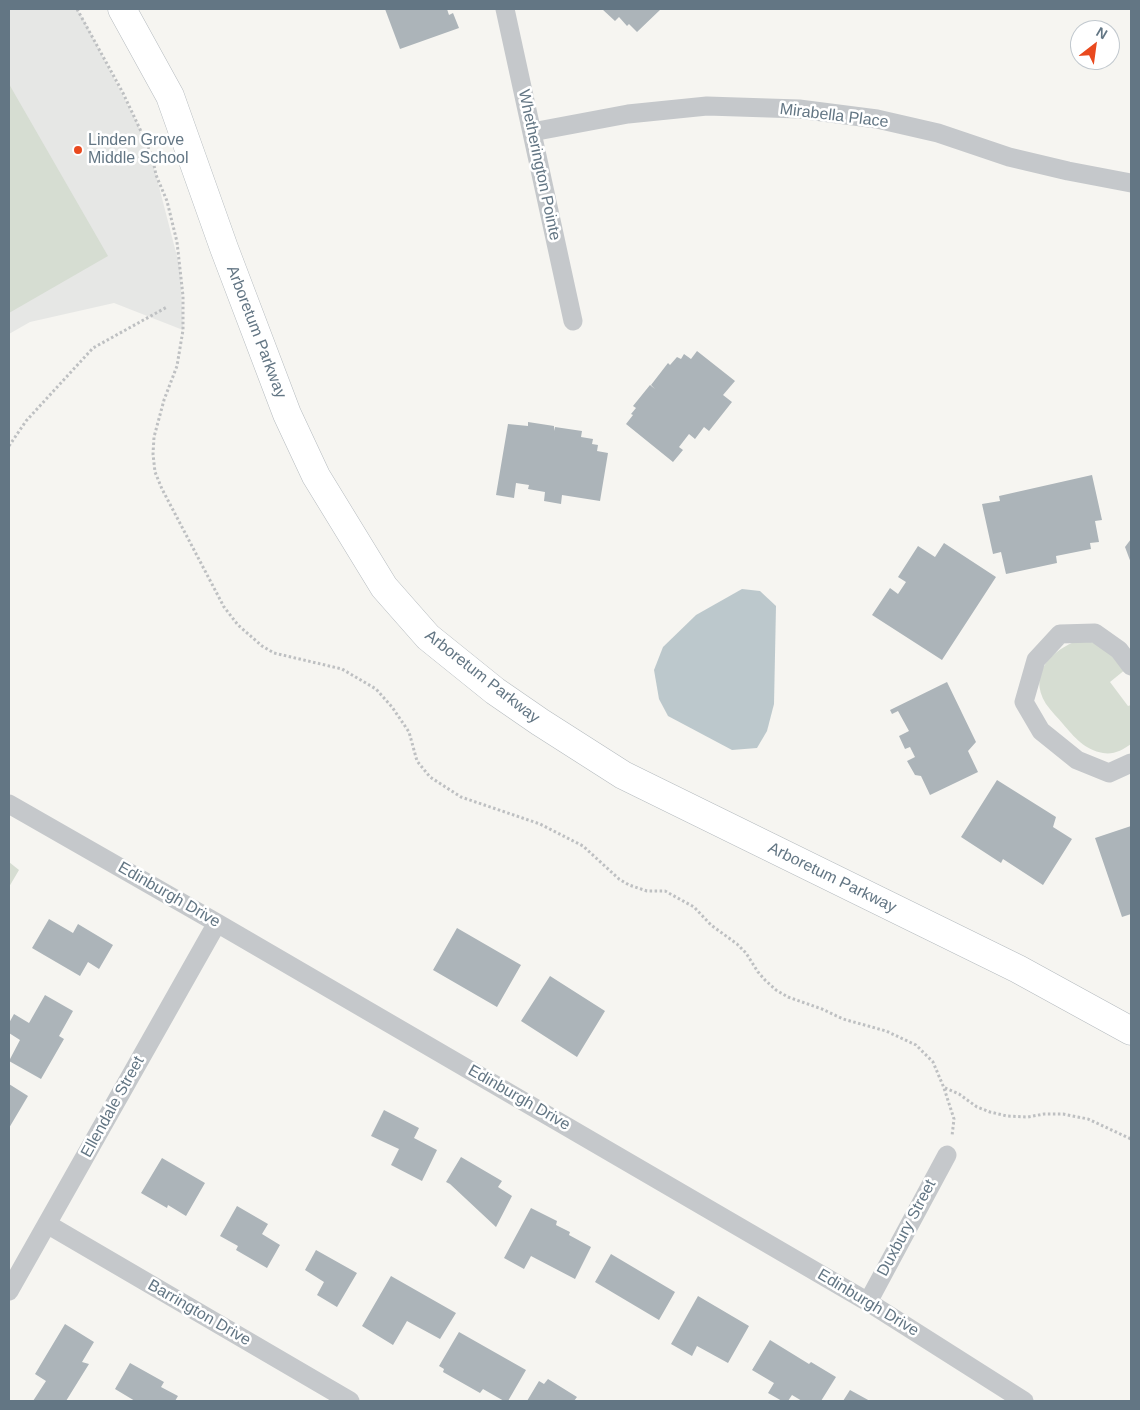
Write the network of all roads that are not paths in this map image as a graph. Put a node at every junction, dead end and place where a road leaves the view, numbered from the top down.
1 (122, 9) edge
2 (505, 9) edge
3 (532, 132) junction
4 (1131, 183) edge
5 (572, 322) dead end
6 (1131, 666) edge
7 (1131, 763) edge
8 (9, 804) edge
9 (217, 923) junction
10 (1131, 1031) edge
11 (947, 1155) dead end
12 (47, 1224) junction
13 (9, 1291) edge
14 (868, 1302) junction
15 (350, 1401) edge
16 (1024, 1401) edge

1 - 10 street, Arboretum Parkway
2 - 3 street, Whetherington Pointe
3 - 4 street, Mirabella Place
3 - 5 street, Whetherington Pointe
6 - 7 street
8 - 9 street, Edinburgh Drive
9 - 12 street, Ellendale Street
9 - 14 street, Edinburgh Drive
11 - 14 street, Duxbury Street
12 - 13 street, Ellendale Street
12 - 15 street, Barrington Drive
14 - 16 street, Edinburgh Drive

